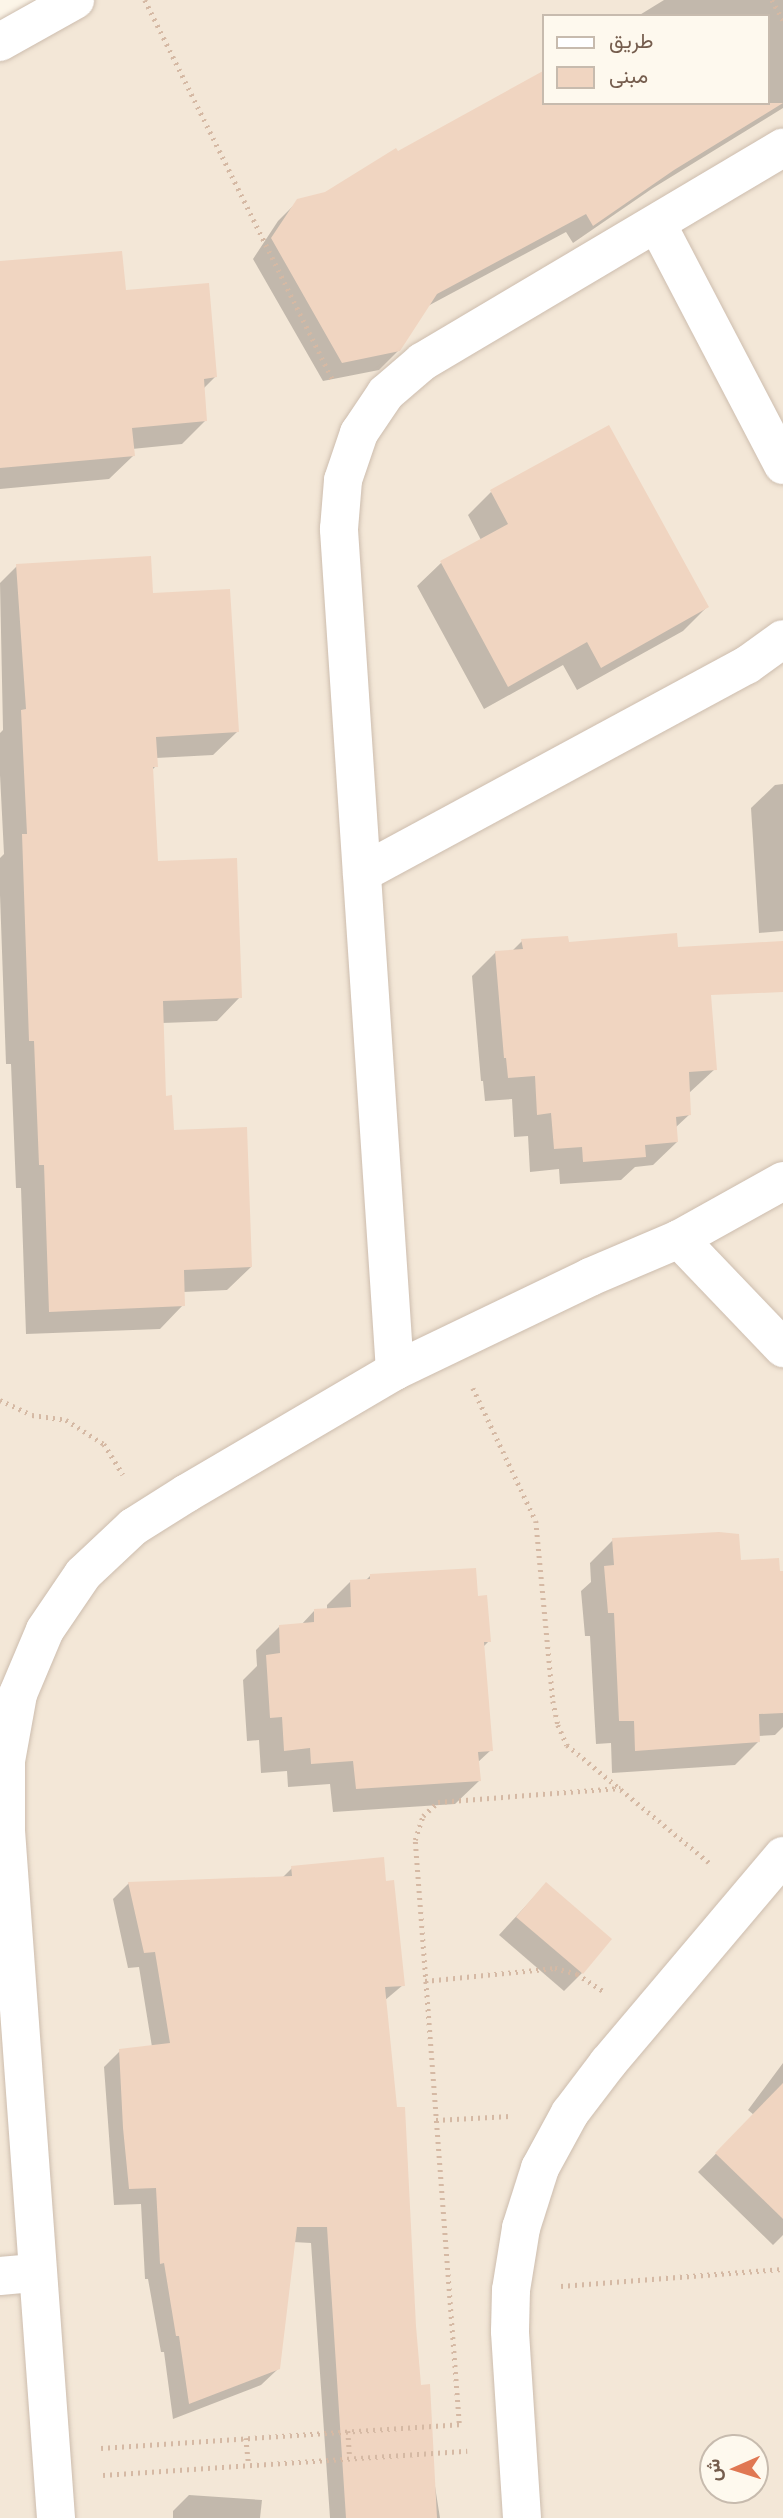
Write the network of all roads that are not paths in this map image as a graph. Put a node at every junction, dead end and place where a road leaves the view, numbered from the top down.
1 (75, 0) edge
2 (18, 23) edge
3 (783, 148) edge
4 (657, 224) junction
5 (783, 465) edge
6 (783, 639) edge
7 (362, 873) junction
8 (783, 1181) edge
9 (679, 1239) junction
10 (783, 1348) edge
11 (395, 1371) junction
12 (783, 1856) edge
13 (38, 2273) junction
14 (0, 2276) edge
15 (56, 2518) edge
16 (522, 2518) edge

1 - 2 street
3 - 4 street
4 - 5 street
4 - 7 street
6 - 7 street
7 - 11 street
8 - 9 street
9 - 10 street
9 - 11 street
11 - 13 street
12 - 16 street
13 - 14 street
13 - 15 street

